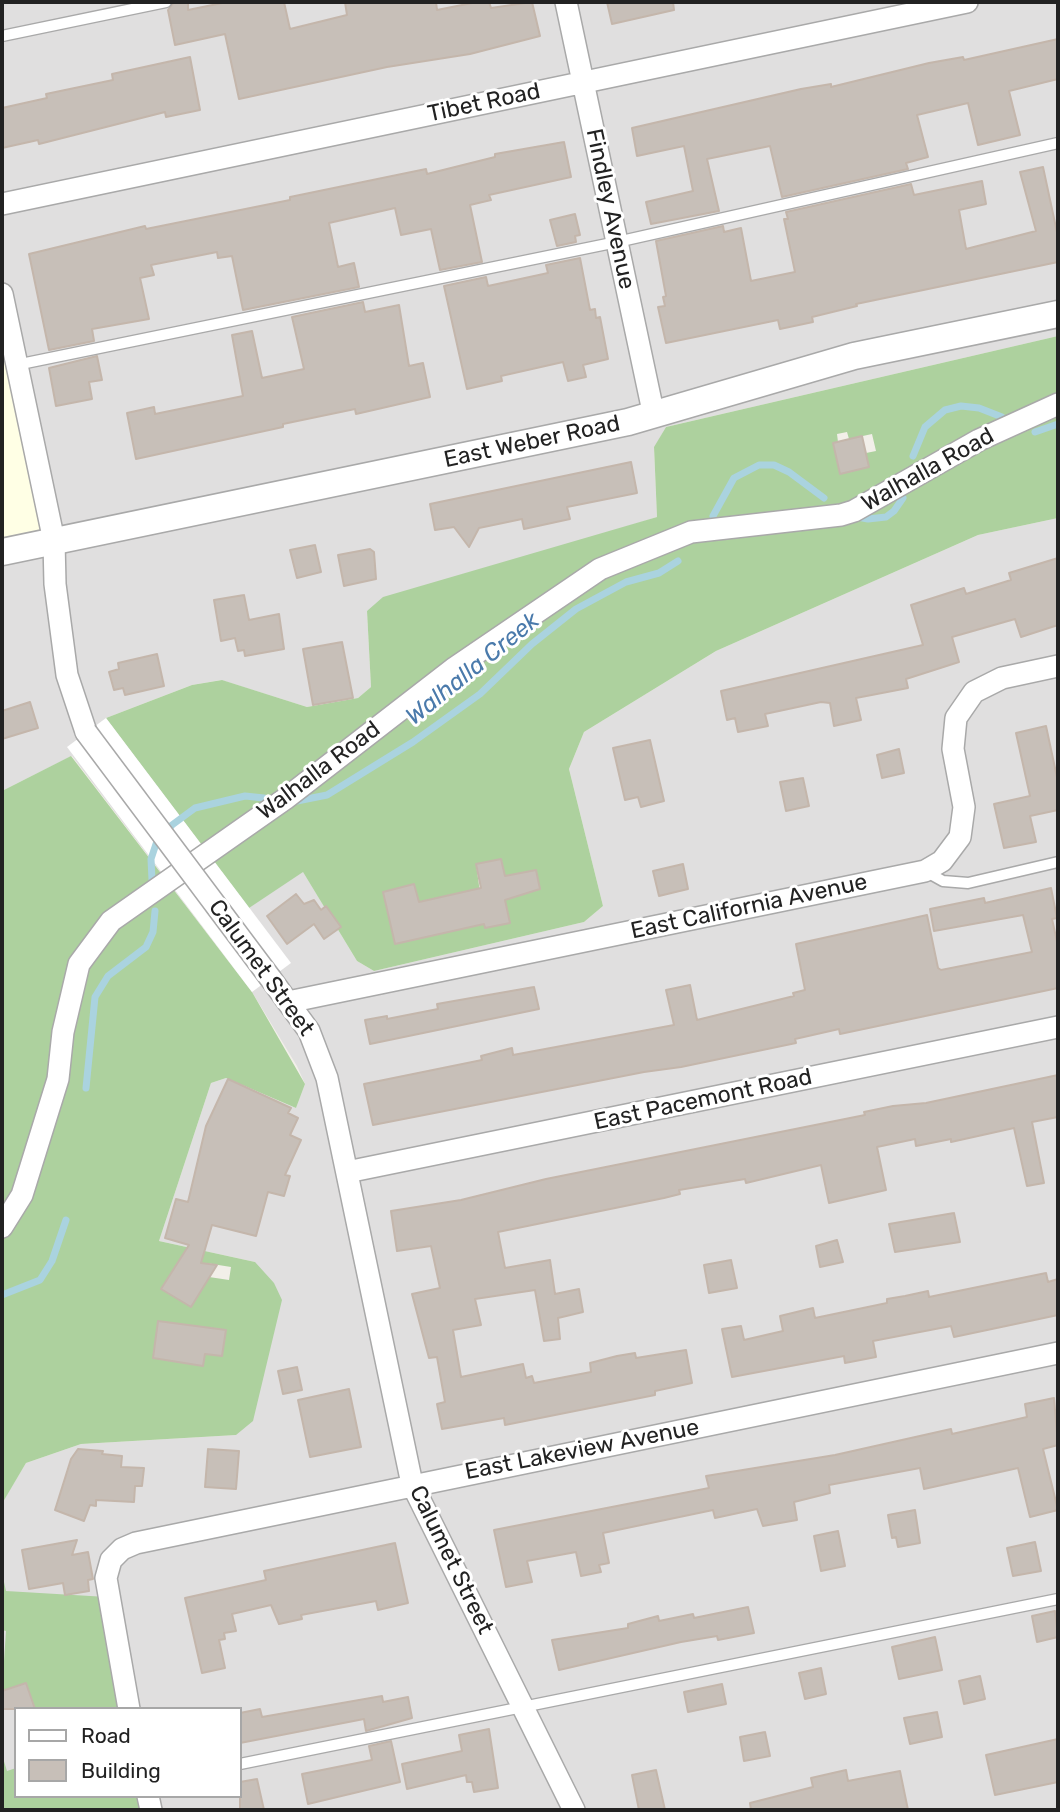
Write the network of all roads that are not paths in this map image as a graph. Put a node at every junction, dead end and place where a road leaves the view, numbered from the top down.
1 (166, 2) edge
2 (566, 2) edge
3 (967, 2) edge
4 (2, 36) edge
5 (583, 82) junction
6 (1058, 143) edge
7 (2, 204) edge
8 (617, 242) junction
9 (2, 294) edge
10 (1058, 314) edge
11 (16, 365) junction
12 (1058, 404) edge
13 (654, 416) junction
14 (54, 541) junction
15 (2, 552) edge
16 (1058, 666) edge
17 (1058, 862) edge
18 (925, 871) junction
19 (288, 1002) junction
20 (1058, 1027) edge
21 (347, 1172) junction
22 (2, 1227) edge
23 (1058, 1353) edge
24 (412, 1484) junction
25 (1058, 1599) edge
26 (129, 1707) edge
27 (524, 1707) junction
28 (242, 1764) edge
29 (574, 1810) edge

1 - 4 lane
2 - 5 street, Findley Avenue
3 - 5 street, Tibet Road
5 - 7 street, Tibet Road
5 - 8 street, Findley Avenue
6 - 8 lane
8 - 11 lane
8 - 13 street, Findley Avenue
9 - 11 street, Calumet Street
10 - 13 street, East Weber Road
11 - 14 street, Calumet Street
12 - 22 street, Walhalla Road
13 - 14 street, East Weber Road
14 - 15 street, East Weber Road
14 - 19 street, Calumet Street, bridge
16 - 18 street, East California Avenue
17 - 18 lane
18 - 19 street, East California Avenue
19 - 21 street, Calumet Street
20 - 21 street, East Pacemont Road
21 - 24 street, Calumet Street
23 - 24 street, East Lakeview Avenue
24 - 26 street, East Lakeview Avenue
24 - 27 street, Calumet Street
25 - 27 lane
27 - 28 lane
27 - 29 street, Calumet Street

